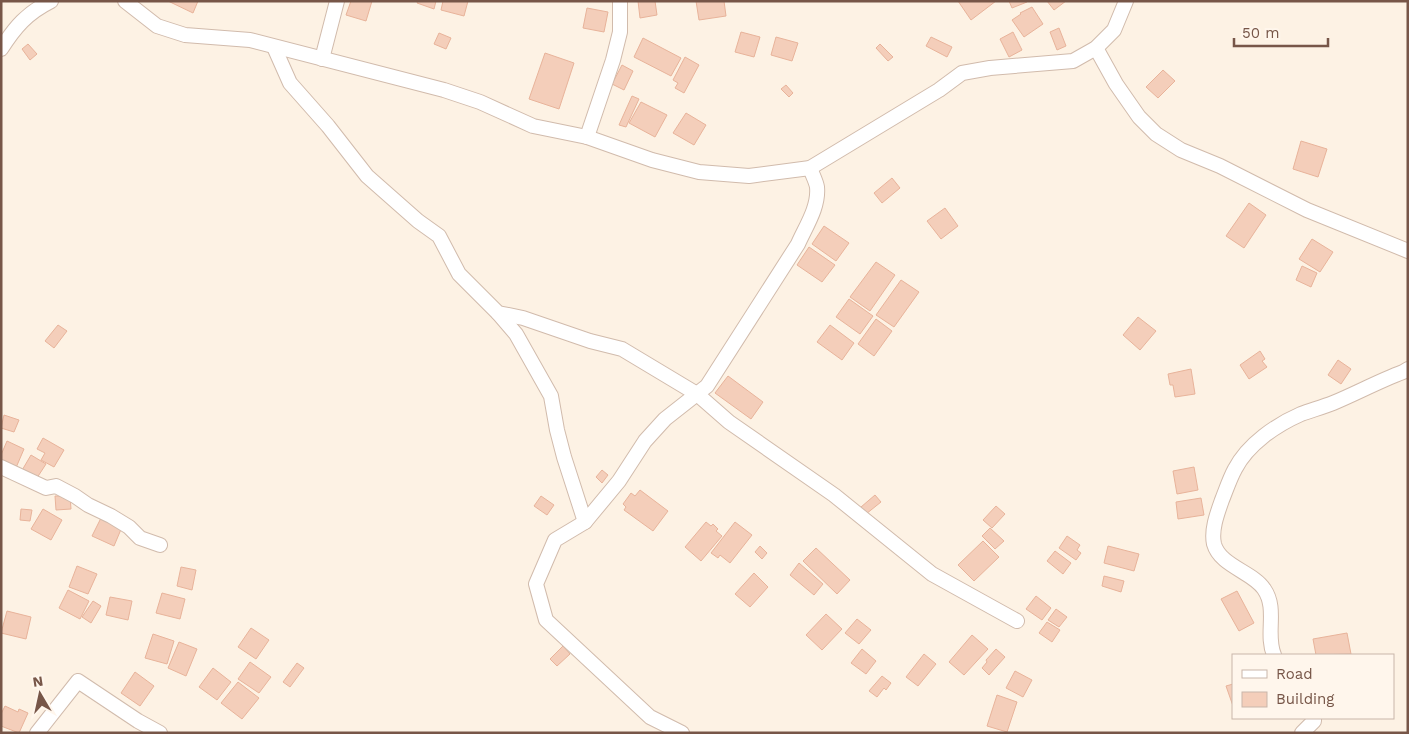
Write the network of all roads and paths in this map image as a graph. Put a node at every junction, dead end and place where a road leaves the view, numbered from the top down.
1 (52, 1) edge
2 (125, 1) edge
3 (337, 1) edge
4 (620, 1) edge
5 (1126, 1) edge
6 (274, 47) junction
7 (1096, 48) junction
8 (1, 49) edge
9 (322, 59) junction
10 (587, 137) junction
11 (810, 168) junction
12 (1408, 251) edge
13 (498, 313) junction
14 (1408, 369) edge
15 (697, 394) junction
16 (1, 468) edge
17 (584, 522) junction
18 (160, 546) dead end
19 (1017, 621) dead end
20 (1274, 654) edge
21 (1314, 719) edge
22 (37, 733) edge
23 (160, 733) edge
24 (682, 733) edge
25 (1302, 733) edge

1 - 8 street
2 - 6 street
3 - 9 street
4 - 10 street
5 - 7 street
6 - 9 street
6 - 13 street
7 - 11 street
7 - 12 street
9 - 10 street
10 - 11 street
11 - 15 street
13 - 15 street
13 - 17 street
14 - 20 street
15 - 17 street
15 - 19 street
16 - 18 street
17 - 24 street
21 - 25 street
22 - 23 street

